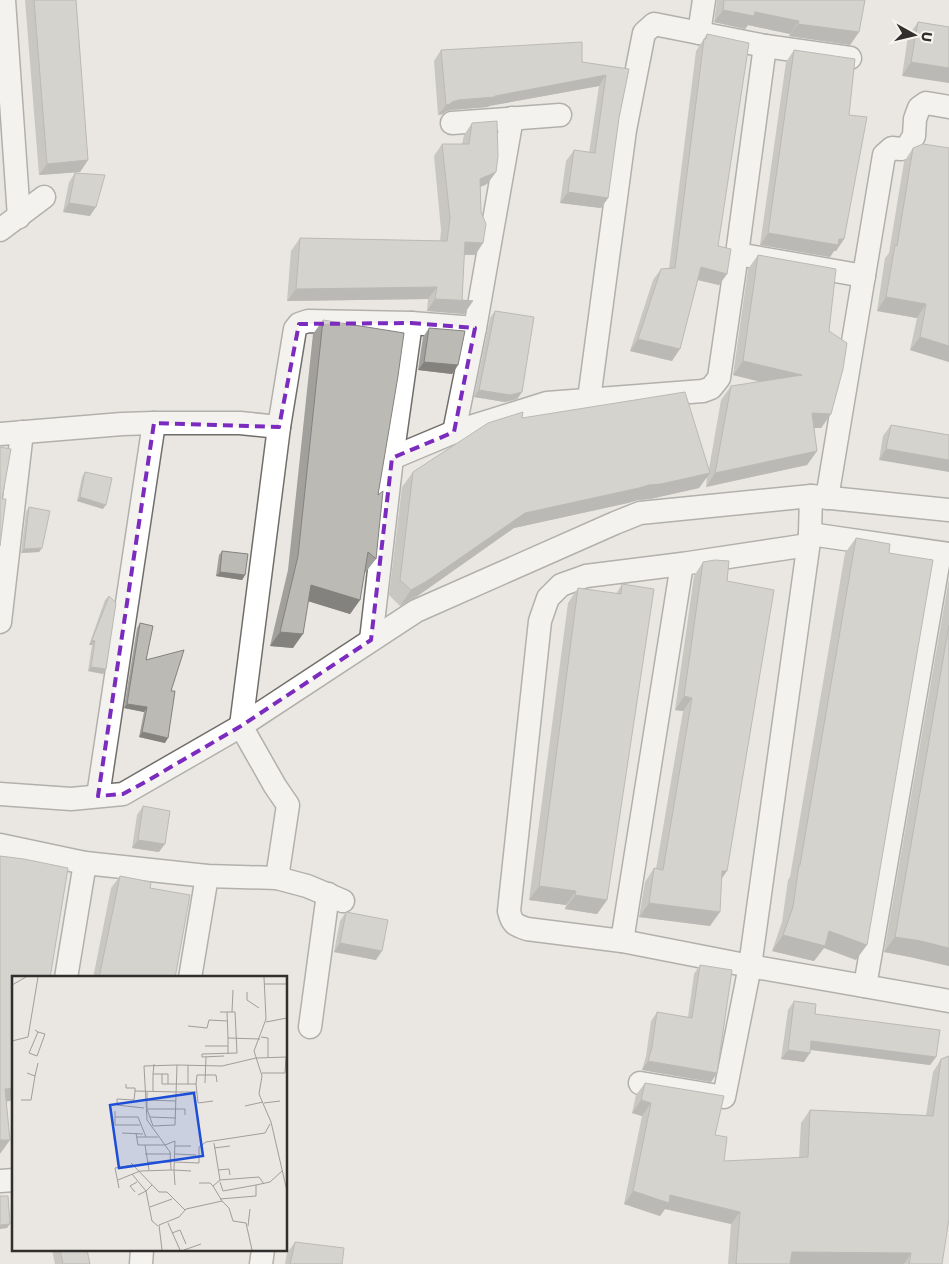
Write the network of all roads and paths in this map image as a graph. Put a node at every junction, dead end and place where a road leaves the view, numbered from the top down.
1 (4, 0) edge
2 (704, 0) edge
3 (699, 33) junction
4 (765, 46) junction
5 (850, 58) edge
6 (949, 107) edge
7 (560, 114) dead end
8 (512, 118) junction
9 (452, 123) dead end
10 (44, 197) dead end
11 (19, 216) junction
12 (0, 230) edge
13 (737, 254) junction
14 (864, 276) junction
15 (412, 323) junction
16 (475, 328) junction
17 (589, 399) junction
18 (154, 423) junction
19 (279, 427) junction
20 (22, 432) junction
21 (454, 432) junction
22 (0, 434) edge
23 (392, 458) junction
24 (819, 497) junction
25 (949, 510) edge
26 (809, 539) junction
27 (944, 554) edge
28 (682, 564) junction
29 (0, 622) edge
30 (371, 640) junction
31 (241, 726) junction
32 (0, 794) edge
33 (98, 796) junction
34 (0, 844) edge
35 (85, 862) junction
36 (207, 876) junction
37 (277, 878) junction
38 (622, 941) junction
39 (750, 966) junction
40 (66, 976) edge
41 (190, 976) edge
42 (865, 986) junction
43 (949, 1001) edge
44 (310, 1026) dead end
45 (640, 1084) dead end

1 - 11 street
2 - 3 street
3 - 4 street
3 - 17 street
4 - 5 street
4 - 13 street
6 - 14 street
7 - 8 street
8 - 9 street
8 - 16 street
10 - 11 street
11 - 12 street
13 - 14 street
13 - 17 street
14 - 24 street
15 - 16 street
15 - 19 street
15 - 23 street
16 - 21 street
17 - 21 street
18 - 19 street
18 - 20 street
18 - 33 street
19 - 31 street
20 - 22 street
20 - 29 street
21 - 23 street
23 - 30 street
24 - 25 street
24 - 26 street
24 - 30 street
26 - 27 street
26 - 28 street
26 - 39 street
27 - 42 street
28 - 38 street
28 - 38 street
30 - 31 street
31 - 33 street
31 - 37 street
32 - 33 street
34 - 35 street
35 - 36 street
35 - 40 street
36 - 37 street
36 - 41 street
37 - 44 street
38 - 39 street
39 - 42 street
39 - 45 street
42 - 43 street

